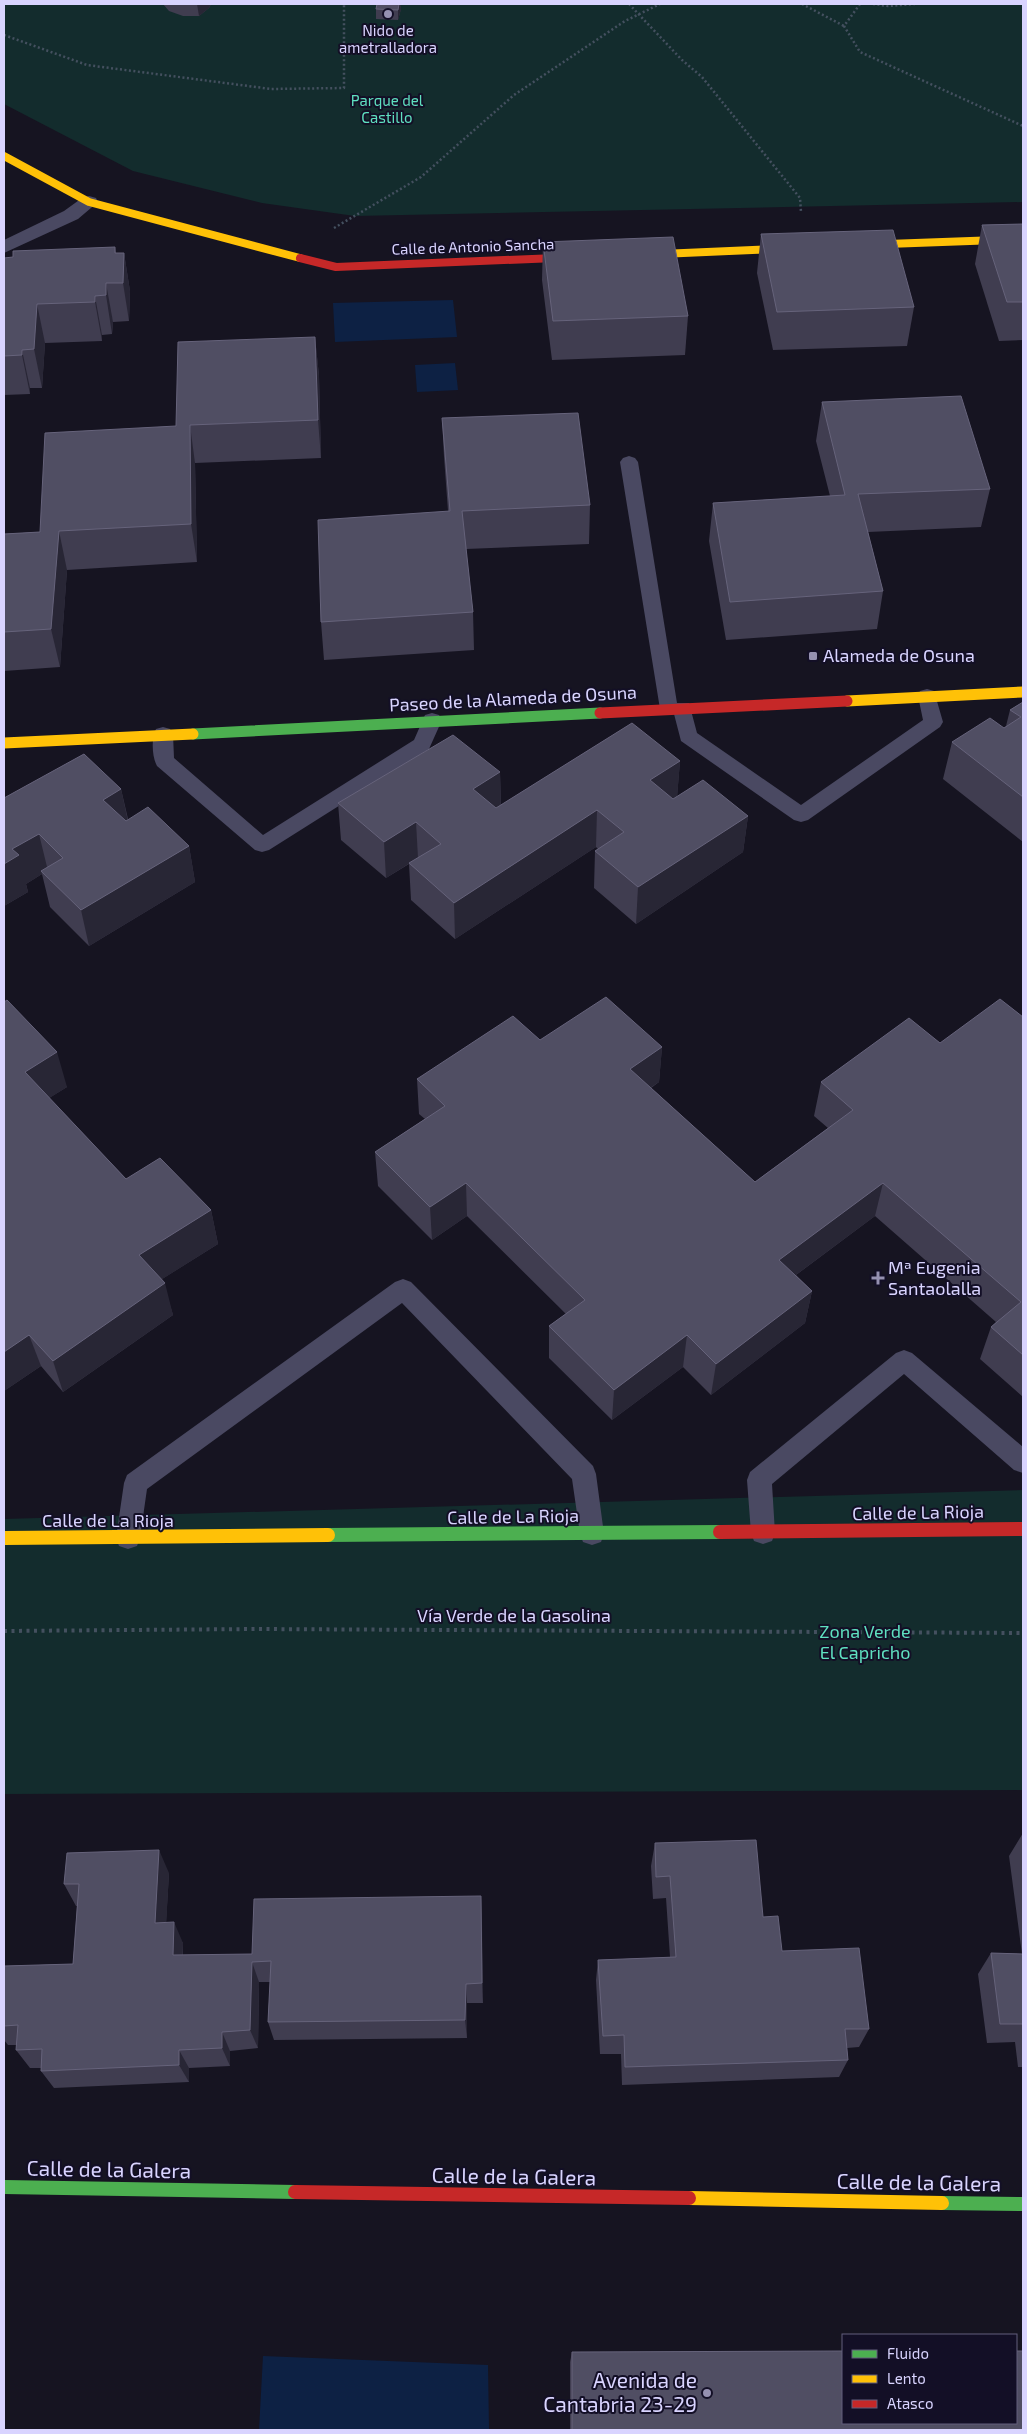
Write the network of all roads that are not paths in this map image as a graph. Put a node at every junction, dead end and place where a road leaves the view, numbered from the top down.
1 (4, 156) edge
2 (89, 202) junction
3 (1023, 239) edge
4 (851, 246) edge
5 (4, 247) edge
6 (808, 248) edge
7 (624, 255) edge
8 (595, 256) edge
9 (630, 462) dead end
10 (1023, 692) edge
11 (927, 696) junction
12 (675, 708) junction
13 (432, 720) junction
14 (163, 734) junction
15 (4, 743) edge
16 (1023, 1462) edge
17 (1023, 1529) edge
18 (763, 1533) junction
19 (592, 1534) junction
20 (4, 1538) edge
21 (128, 1538) junction
22 (4, 2187) edge
23 (1023, 2204) edge

1 - 2 street, Calle de Antonio Sancha
2 - 5 street
2 - 8 street, Calle de Antonio Sancha
3 - 4 street
6 - 7 street
9 - 12 lane
10 - 11 street, Paseo de la Alameda de Osuna
11 - 12 street, Paseo de la Alameda de Osuna
11 - 12 lane
12 - 13 street, Paseo de la Alameda de Osuna
13 - 14 street, Paseo de la Alameda de Osuna
13 - 14 lane
14 - 15 street, Paseo de la Alameda de Osuna
16 - 18 lane
17 - 18 street, Calle de La Rioja
18 - 19 street, Calle de La Rioja
19 - 21 street, Calle de La Rioja
19 - 21 lane
20 - 21 street, Calle de La Rioja
22 - 23 street, Calle de la Galera

